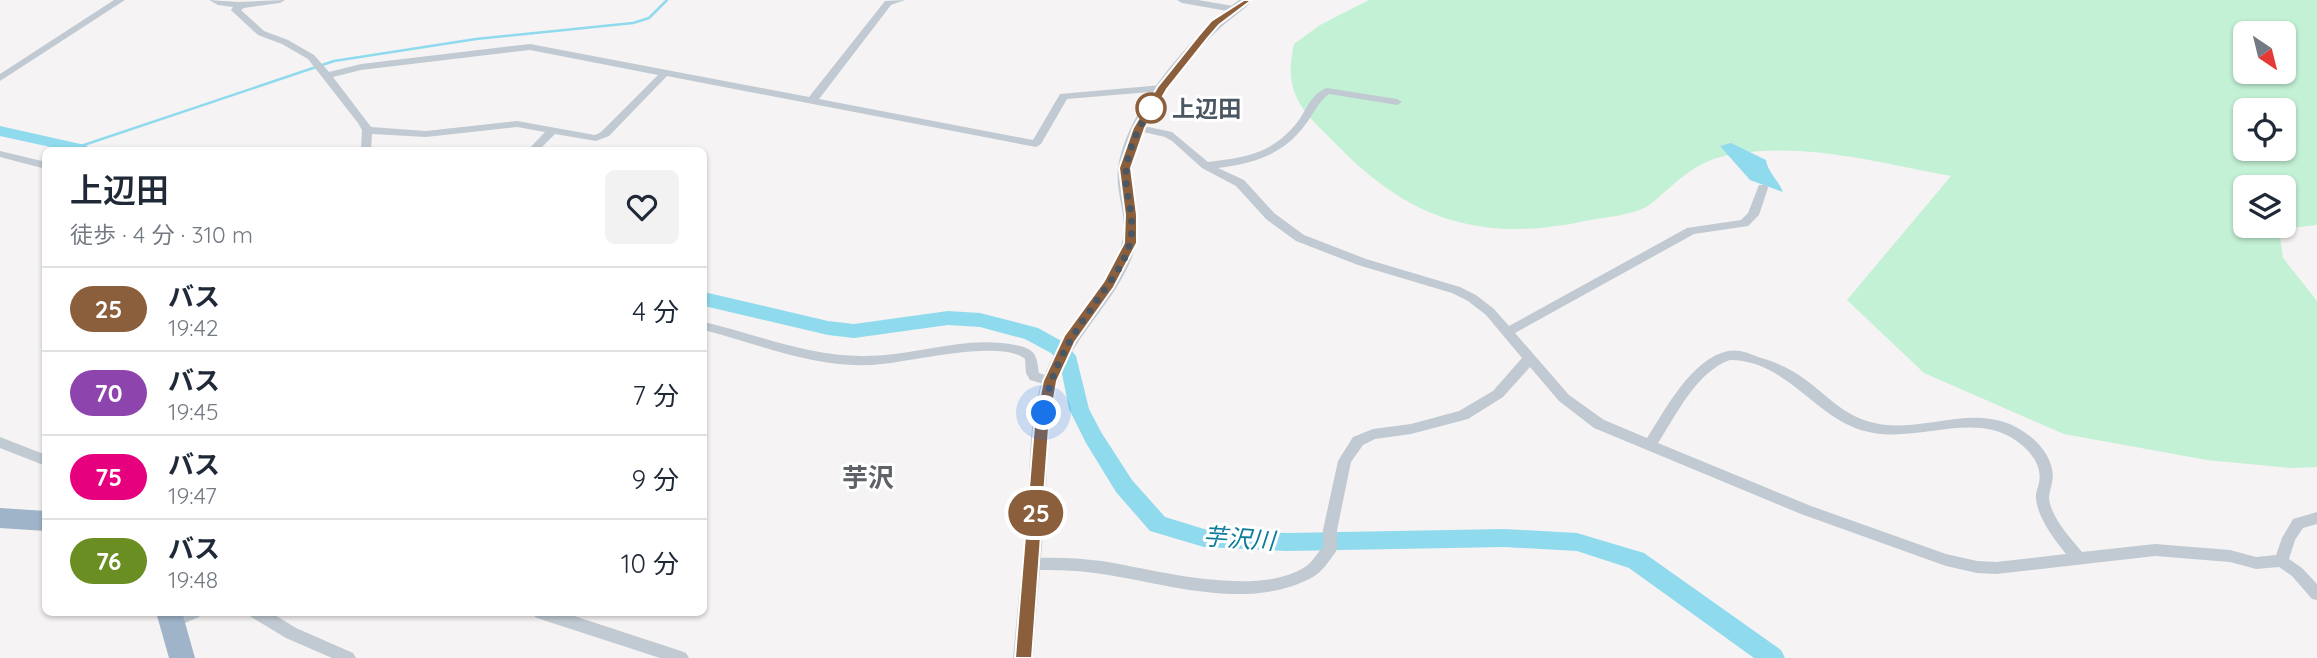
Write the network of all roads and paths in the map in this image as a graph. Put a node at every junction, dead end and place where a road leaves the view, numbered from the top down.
1 (120, 0) edge
2 (214, 0) edge
3 (280, 0) edge
4 (900, 0) edge
5 (1182, 0) edge
6 (1247, 0) edge
7 (242, 5) junction
8 (1233, 9) junction
9 (665, 73) junction
10 (327, 76) junction
11 (0, 78) edge
12 (1162, 88) junction
13 (812, 101) junction
14 (1397, 102) dead end
15 (1139, 128) junction
16 (367, 130) junction
17 (553, 130) junction
18 (366, 147) edge
19 (536, 147) edge
20 (0, 154) edge
21 (42, 165) edge
22 (1206, 166) junction
23 (1763, 188) dead end
24 (707, 327) edge
25 (1507, 332) junction
26 (1529, 359) junction
27 (1050, 381) junction
28 (0, 442) edge
29 (1650, 445) junction
30 (42, 459) edge
31 (2317, 517) edge
32 (0, 518) edge
33 (42, 521) edge
34 (1330, 530) joint
35 (1330, 549) joint
36 (2078, 559) junction
37 (2281, 561) junction
38 (1032, 564) junction
39 (2317, 594) edge
40 (179, 616) edge
41 (263, 616) edge
42 (553, 616) edge
43 (182, 658) edge
44 (348, 658) edge
45 (681, 658) edge
46 (1023, 658) edge

1 - 11 street
2 - 7 street
3 - 7 street
4 - 13 street
5 - 8 street
6 - 8 street
7 - 10 street
8 - 12 street
9 - 10 street
9 - 13 street
9 - 17 street
10 - 16 street
12 - 13 street
12 - 15 street
14 - 22 street
15 - 22 street
15 - 27 street
16 - 17 street
16 - 18 street
17 - 19 street
20 - 21 street
22 - 25 street
23 - 25 street
24 - 27 street
25 - 26 street
26 - 29 street
26 - 34 street
27 - 38 street
28 - 30 street
29 - 36 street
29 - 36 street
31 - 37 street
32 - 33 highway
34 - 35 street
35 - 38 street
36 - 37 street
37 - 39 street
38 - 46 street
40 - 43 highway
41 - 44 street
42 - 45 street

